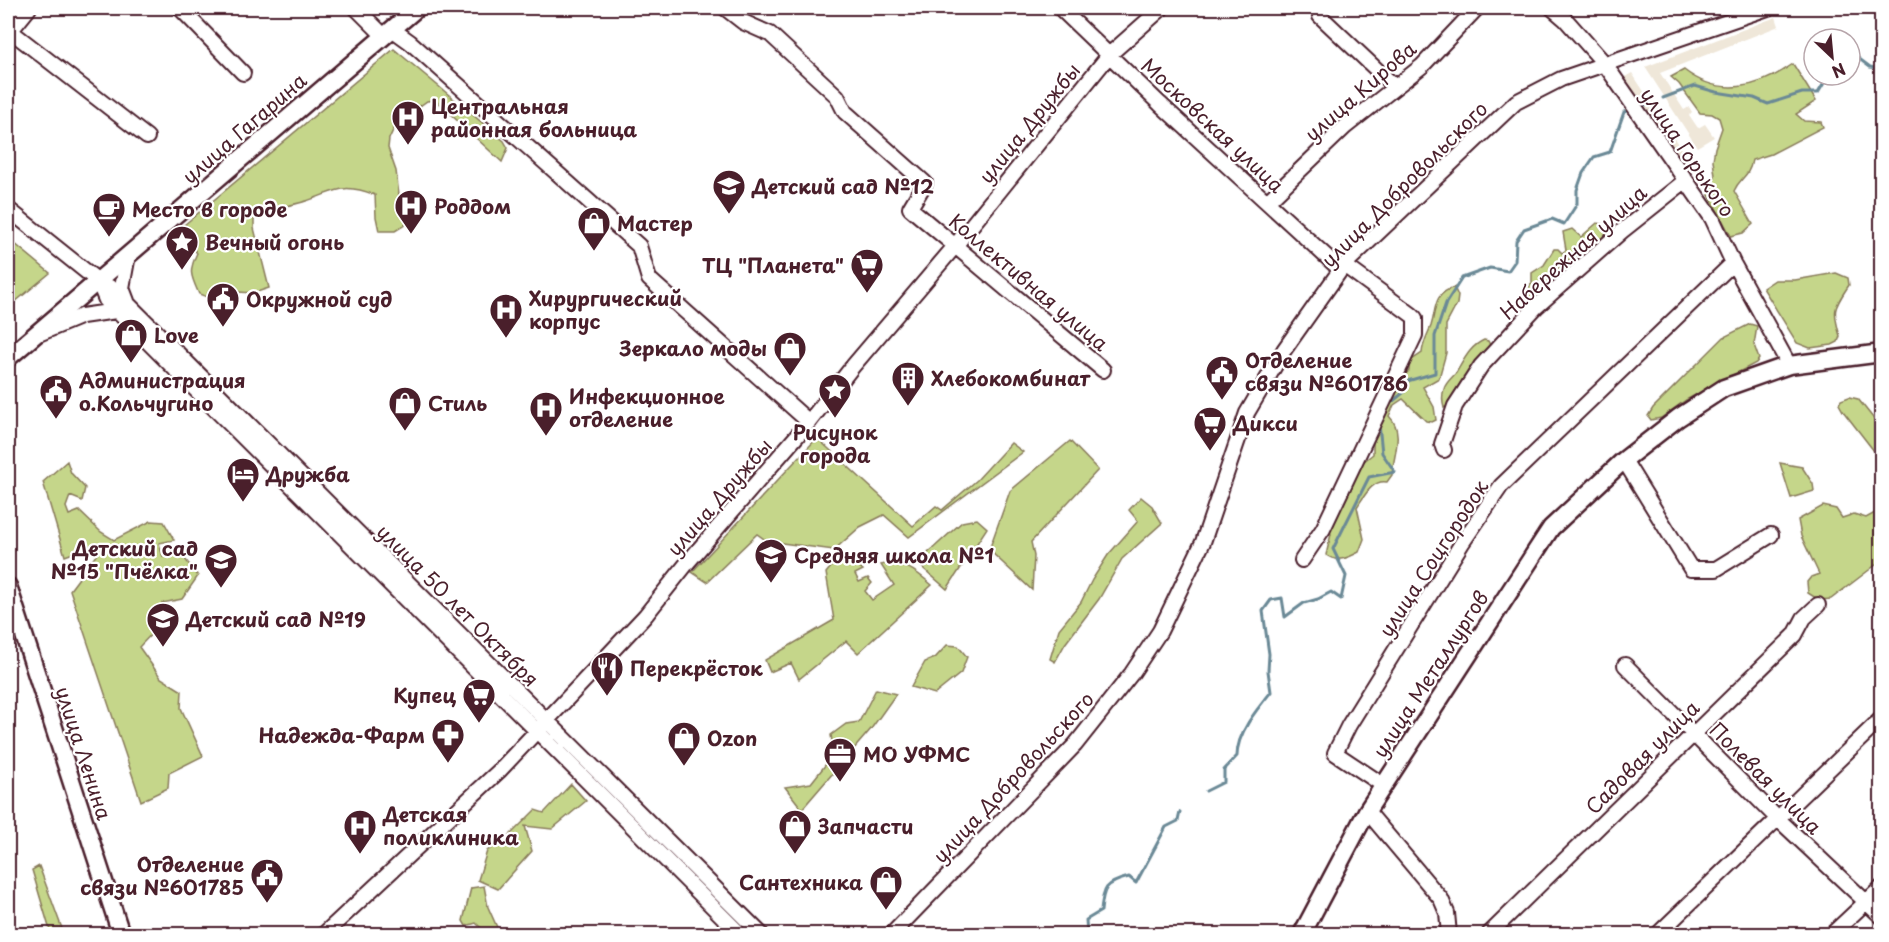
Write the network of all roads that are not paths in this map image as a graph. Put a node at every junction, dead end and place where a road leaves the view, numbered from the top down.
1 (29, 8) edge
2 (180, 8) edge
3 (356, 8) edge
4 (417, 8) edge
5 (725, 8) edge
6 (1060, 8) edge
7 (1162, 8) edge
8 (1477, 8) edge
9 (1552, 8) edge
10 (1768, 8) edge
11 (1320, 16) dead end
12 (8, 31) edge
13 (388, 33) junction
14 (1110, 54) junction
15 (1604, 63) junction
16 (243, 73) dead end
17 (1395, 87) junction
18 (147, 137) dead end
19 (1685, 181) junction
20 (1267, 202) junction
21 (8, 210) edge
22 (955, 246) junction
23 (128, 255) junction
24 (1733, 263) junction
25 (1342, 268) junction
26 (98, 281) junction
27 (122, 307) junction
28 (34, 336) junction
29 (1881, 353) edge
30 (8, 358) edge
31 (1789, 365) junction
32 (1102, 370) dead end
33 (809, 422) junction
34 (1444, 450) dead end
35 (1624, 460) junction
36 (1771, 535) dead end
37 (1302, 560) dead end
38 (8, 585) edge
39 (1818, 605) dead end
40 (1625, 665) dead end
41 (1881, 718) edge
42 (548, 722) junction
43 (538, 732) junction
44 (1693, 733) junction
45 (1383, 784) junction
46 (1366, 811) junction
47 (1777, 818) junction
48 (1881, 887) edge
49 (1865, 902) junction
50 (1881, 917) edge
51 (122, 934) edge
52 (324, 934) edge
53 (740, 934) edge
54 (761, 934) edge
55 (892, 934) edge
56 (1302, 934) edge
57 (1449, 934) edge
58 (1489, 934) edge
59 (1658, 934) edge
60 (1832, 934) edge

1 - 12 street
2 - 16 street
3 - 13 street
4 - 13 main road, улица Гагарина
5 - 22 street, Коллективная улица
6 - 14 street, Московская улица
7 - 14 street, улица Дружбы
8 - 17 street, улица Кирова
9 - 15 street, улица Горького
10 - 15 street, улица Добровольского
11 - 17 street
12 - 18 street
13 - 23 main road, улица Гагарина
13 - 33 street
14 - 20 street, Московская улица
14 - 22 street, улица Дружбы
15 - 19 street, улица Горького
15 - 25 street, улица Добровольского
17 - 20 street, улица Кирова
19 - 24 street, улица Горького
19 - 34 street, Набережная улица
20 - 25 street, Московская улица
21 - 26 street
22 - 32 street, Коллективная улица
22 - 33 street, улица Дружбы
23 - 26 main road, улица Гагарина
23 - 27 street
24 - 31 street, улица Горького
24 - 45 street, улица Соцгородок
25 - 37 street, Московская улица
25 - 55 street, улица Добровольского
26 - 27 street, улица 50 лет Октября
26 - 28 main road, улица Гагарина
27 - 28 street
27 - 42 street, улица 50 лет Октября
27 - 43 street, улица 50 лет Октября
28 - 30 main road, улица Гагарина
29 - 31 main road, улица Металлургов
31 - 35 main road, улица Металлургов
33 - 42 street, улица Дружбы
35 - 36 street
35 - 45 main road, улица Металлургов
38 - 51 main road, улица Ленина
39 - 44 street, Садовая улица
40 - 44 street, Полевая улица
41 - 47 street
42 - 43 street, улица Дружбы
42 - 54 street, улица 50 лет Октября
43 - 52 street, улица Дружбы
43 - 53 street, улица 50 лет Октября
44 - 47 street, Полевая улица
44 - 58 street, Садовая улица
45 - 46 main road, улица Металлургов
46 - 56 main road, улица Металлургов
46 - 57 street
47 - 49 street, Полевая улица
47 - 59 street
48 - 49 street
49 - 50 street, Полевая улица
49 - 60 street

